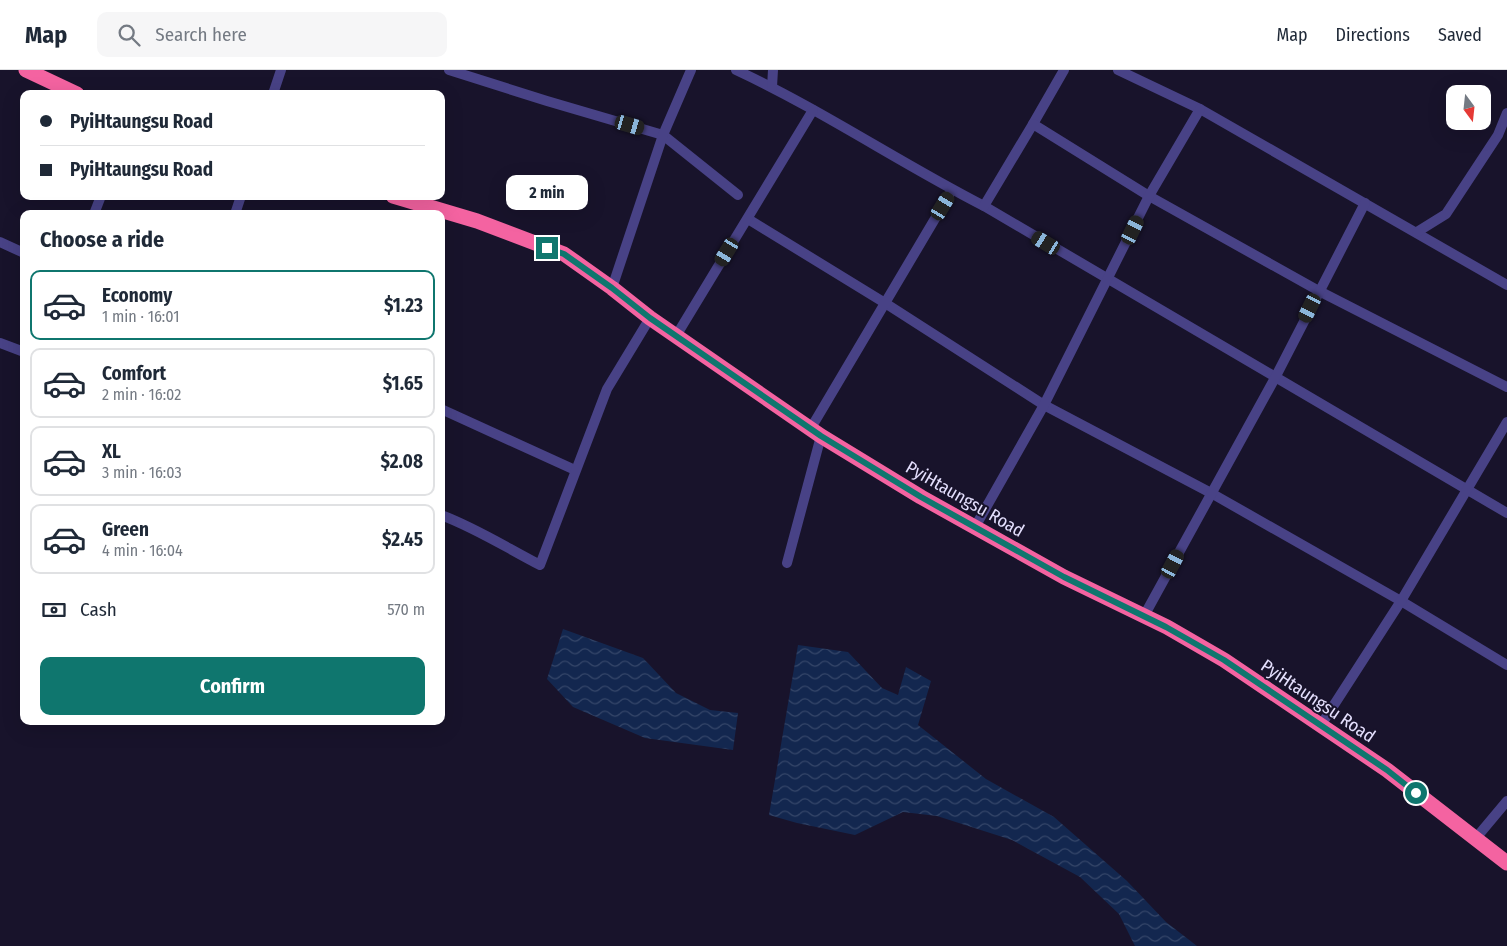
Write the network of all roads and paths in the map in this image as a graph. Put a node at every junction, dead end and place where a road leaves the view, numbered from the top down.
1 (26, 70) edge
2 (280, 70) edge
3 (449, 70) edge
4 (691, 70) edge
5 (736, 70) edge
6 (773, 70) edge
7 (1064, 70) edge
8 (1118, 70) edge
9 (772, 87) junction
10 (68, 90) edge
11 (274, 90) edge
12 (1200, 109) junction
13 (813, 110) junction
14 (1507, 114) edge
15 (1033, 124) junction
16 (662, 135) junction
17 (952, 190) junction
18 (738, 195) dead end
19 (1149, 196) junction
20 (406, 200) edge
21 (1365, 203) junction
22 (984, 206) junction
23 (440, 210) edge
24 (445, 212) edge
25 (748, 219) junction
26 (1418, 232) junction
27 (0, 242) edge
28 (20, 251) edge
29 (1108, 280) junction
30 (1507, 285) edge
31 (612, 288) junction
32 (1319, 291) junction
33 (885, 303) junction
34 (650, 318) junction
35 (676, 336) junction
36 (0, 343) edge
37 (20, 350) edge
38 (1275, 378) junction
39 (1507, 387) edge
40 (1044, 405) junction
41 (445, 411) edge
42 (1507, 422) edge
43 (816, 432) junction
44 (574, 470) junction
45 (1468, 490) junction
46 (1211, 493) junction
47 (1507, 513) edge
48 (445, 517) edge
49 (975, 527) junction
50 (787, 563) dead end
51 (1401, 601) junction
52 (1144, 616) junction
53 (1507, 665) edge
54 (1321, 725) junction
55 (1507, 801) edge
56 (1476, 838) junction
57 (1507, 863) edge

1 - 10 highway
2 - 11 street
3 - 16 street
4 - 16 street
5 - 9 street
6 - 9 street
7 - 15 street
8 - 12 street
9 - 13 street
12 - 19 street
12 - 21 street
13 - 17 street
13 - 25 street
14 - 26 street
15 - 19 street
15 - 22 street
16 - 18 street
16 - 31 street
17 - 22 street
17 - 33 street
19 - 29 street
19 - 32 street
20 - 23 highway, PyiHtaungsu Road
21 - 26 street
21 - 32 street
22 - 29 street
24 - 31 highway, PyiHtaungsu Road
25 - 33 street
25 - 35 street
26 - 30 street
27 - 28 street
29 - 38 street
29 - 40 street
31 - 34 highway, PyiHtaungsu Road
32 - 38 street
32 - 39 street
33 - 40 street
33 - 43 street
34 - 35 highway, PyiHtaungsu Road
34 - 44 street
35 - 43 highway, PyiHtaungsu Road
36 - 37 street
38 - 45 street
38 - 46 street
40 - 46 street
40 - 49 street
41 - 44 street
42 - 45 street
43 - 49 highway, PyiHtaungsu Road
43 - 50 street
44 - 48 street
45 - 47 street
45 - 51 street
46 - 51 street
46 - 52 street
49 - 52 highway, PyiHtaungsu Road
51 - 53 street
51 - 54 street
52 - 54 highway, PyiHtaungsu Road
54 - 56 highway, PyiHtaungsu Road
55 - 56 street
56 - 57 highway, PyiHtaungsu Road

